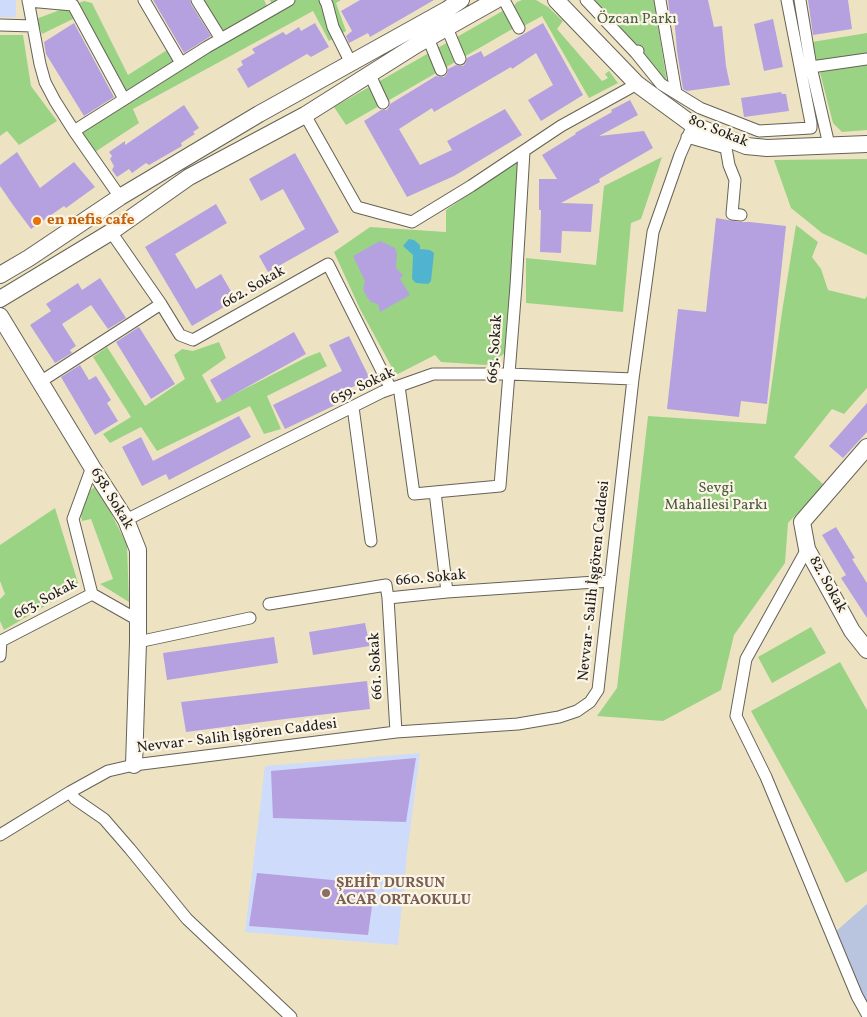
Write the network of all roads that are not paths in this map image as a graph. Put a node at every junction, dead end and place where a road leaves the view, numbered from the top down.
1 (144, 0) edge
2 (197, 0) edge
3 (289, 0) edge
4 (460, 0) edge
5 (496, 0) edge
6 (504, 0) edge
7 (556, 0) edge
8 (586, 0) edge
9 (660, 0) edge
10 (787, 0) edge
11 (800, 0) edge
12 (28, 1) edge
13 (329, 1) edge
14 (0, 26) edge
15 (33, 26) junction
16 (447, 28) junction
17 (519, 28) dead end
18 (428, 38) junction
19 (221, 39) junction
20 (460, 59) dead end
21 (867, 59) edge
22 (181, 63) junction
23 (351, 63) junction
24 (811, 67) junction
25 (441, 70) dead end
26 (370, 75) junction
27 (638, 84) junction
28 (676, 93) junction
29 (124, 99) junction
30 (383, 103) dead end
31 (305, 115) junction
32 (74, 131) junction
33 (690, 131) junction
34 (867, 144) edge
35 (829, 145) junction
36 (524, 151) junction
37 (120, 198) junction
38 (741, 216) dead end
39 (110, 232) junction
40 (0, 275) edge
41 (0, 298) edge
42 (162, 304) junction
43 (0, 316) edge
44 (509, 374) junction
45 (633, 378) junction
46 (40, 382) junction
47 (395, 387) junction
48 (353, 407) junction
49 (867, 447) edge
50 (92, 467) junction
51 (435, 492) junction
52 (126, 520) junction
53 (371, 541) dead end
54 (807, 549) junction
55 (610, 581) junction
56 (447, 592) junction
57 (92, 594) junction
58 (388, 598) junction
59 (269, 604) dead end
60 (250, 618) dead end
61 (138, 620) junction
62 (1, 640) edge
63 (138, 642) junction
64 (867, 650) edge
65 (0, 656) edge
66 (396, 732) junction
67 (134, 765) junction
68 (70, 792) junction
69 (0, 835) edge
70 (867, 1014) edge
71 (291, 1017) edge

1 - 22 street
2 - 19 street
3 - 19 street
4 - 23 street
5 - 16 street
6 - 17 street
7 - 27 street, 80. Sokak
8 - 28 street
9 - 28 street
10 - 28 street
11 - 24 street
12 - 15 street
12 - 29 street
13 - 23 street
14 - 15 street
15 - 32 street
16 - 18 street
16 - 20 street
18 - 25 street
18 - 26 street
19 - 22 street
21 - 24 street
22 - 29 street
23 - 37 street
24 - 35 street
26 - 30 street
26 - 31 street
27 - 33 street, 80. Sokak
27 - 36 street
29 - 32 street
31 - 36 street
31 - 39 street
32 - 37 street
33 - 35 street, 80. Sokak
33 - 38 street
33 - 45 street, Nevvar - Salih İşgören Caddesi
34 - 35 street, 80. Sokak
36 - 44 street, 665. Sokak
37 - 40 street
39 - 41 street
39 - 42 street, 662. Sokak
42 - 46 street
42 - 47 street, 662. Sokak
43 - 46 street, 658. Sokak
44 - 45 street, 659. Sokak
44 - 47 street, 659. Sokak
44 - 51 street, 665. Sokak
45 - 55 street, Nevvar - Salih İşgören Caddesi
46 - 50 street, 658. Sokak
47 - 48 street, 659. Sokak
47 - 51 street
48 - 52 street, 659. Sokak
48 - 53 street
49 - 54 street, 82. Sokak
50 - 52 street, 658. Sokak
50 - 57 street
51 - 56 street
52 - 61 street, 658. Sokak
54 - 64 street, 82. Sokak
54 - 70 street
55 - 56 street, 660. Sokak
55 - 66 street, Nevvar - Salih İşgören Caddesi
56 - 58 street, 660. Sokak
57 - 61 street
57 - 62 street, 663. Sokak
58 - 59 street, 660. Sokak
58 - 66 street, 661. Sokak
60 - 63 street
61 - 63 street, 658. Sokak
62 - 65 street, 663. Sokak
63 - 67 street, 658. Sokak
66 - 67 street, Nevvar - Salih İşgören Caddesi
67 - 68 street, Nevvar - Salih İşgören Caddesi
68 - 69 street, Nevvar - Salih İşgören Caddesi
68 - 71 street

